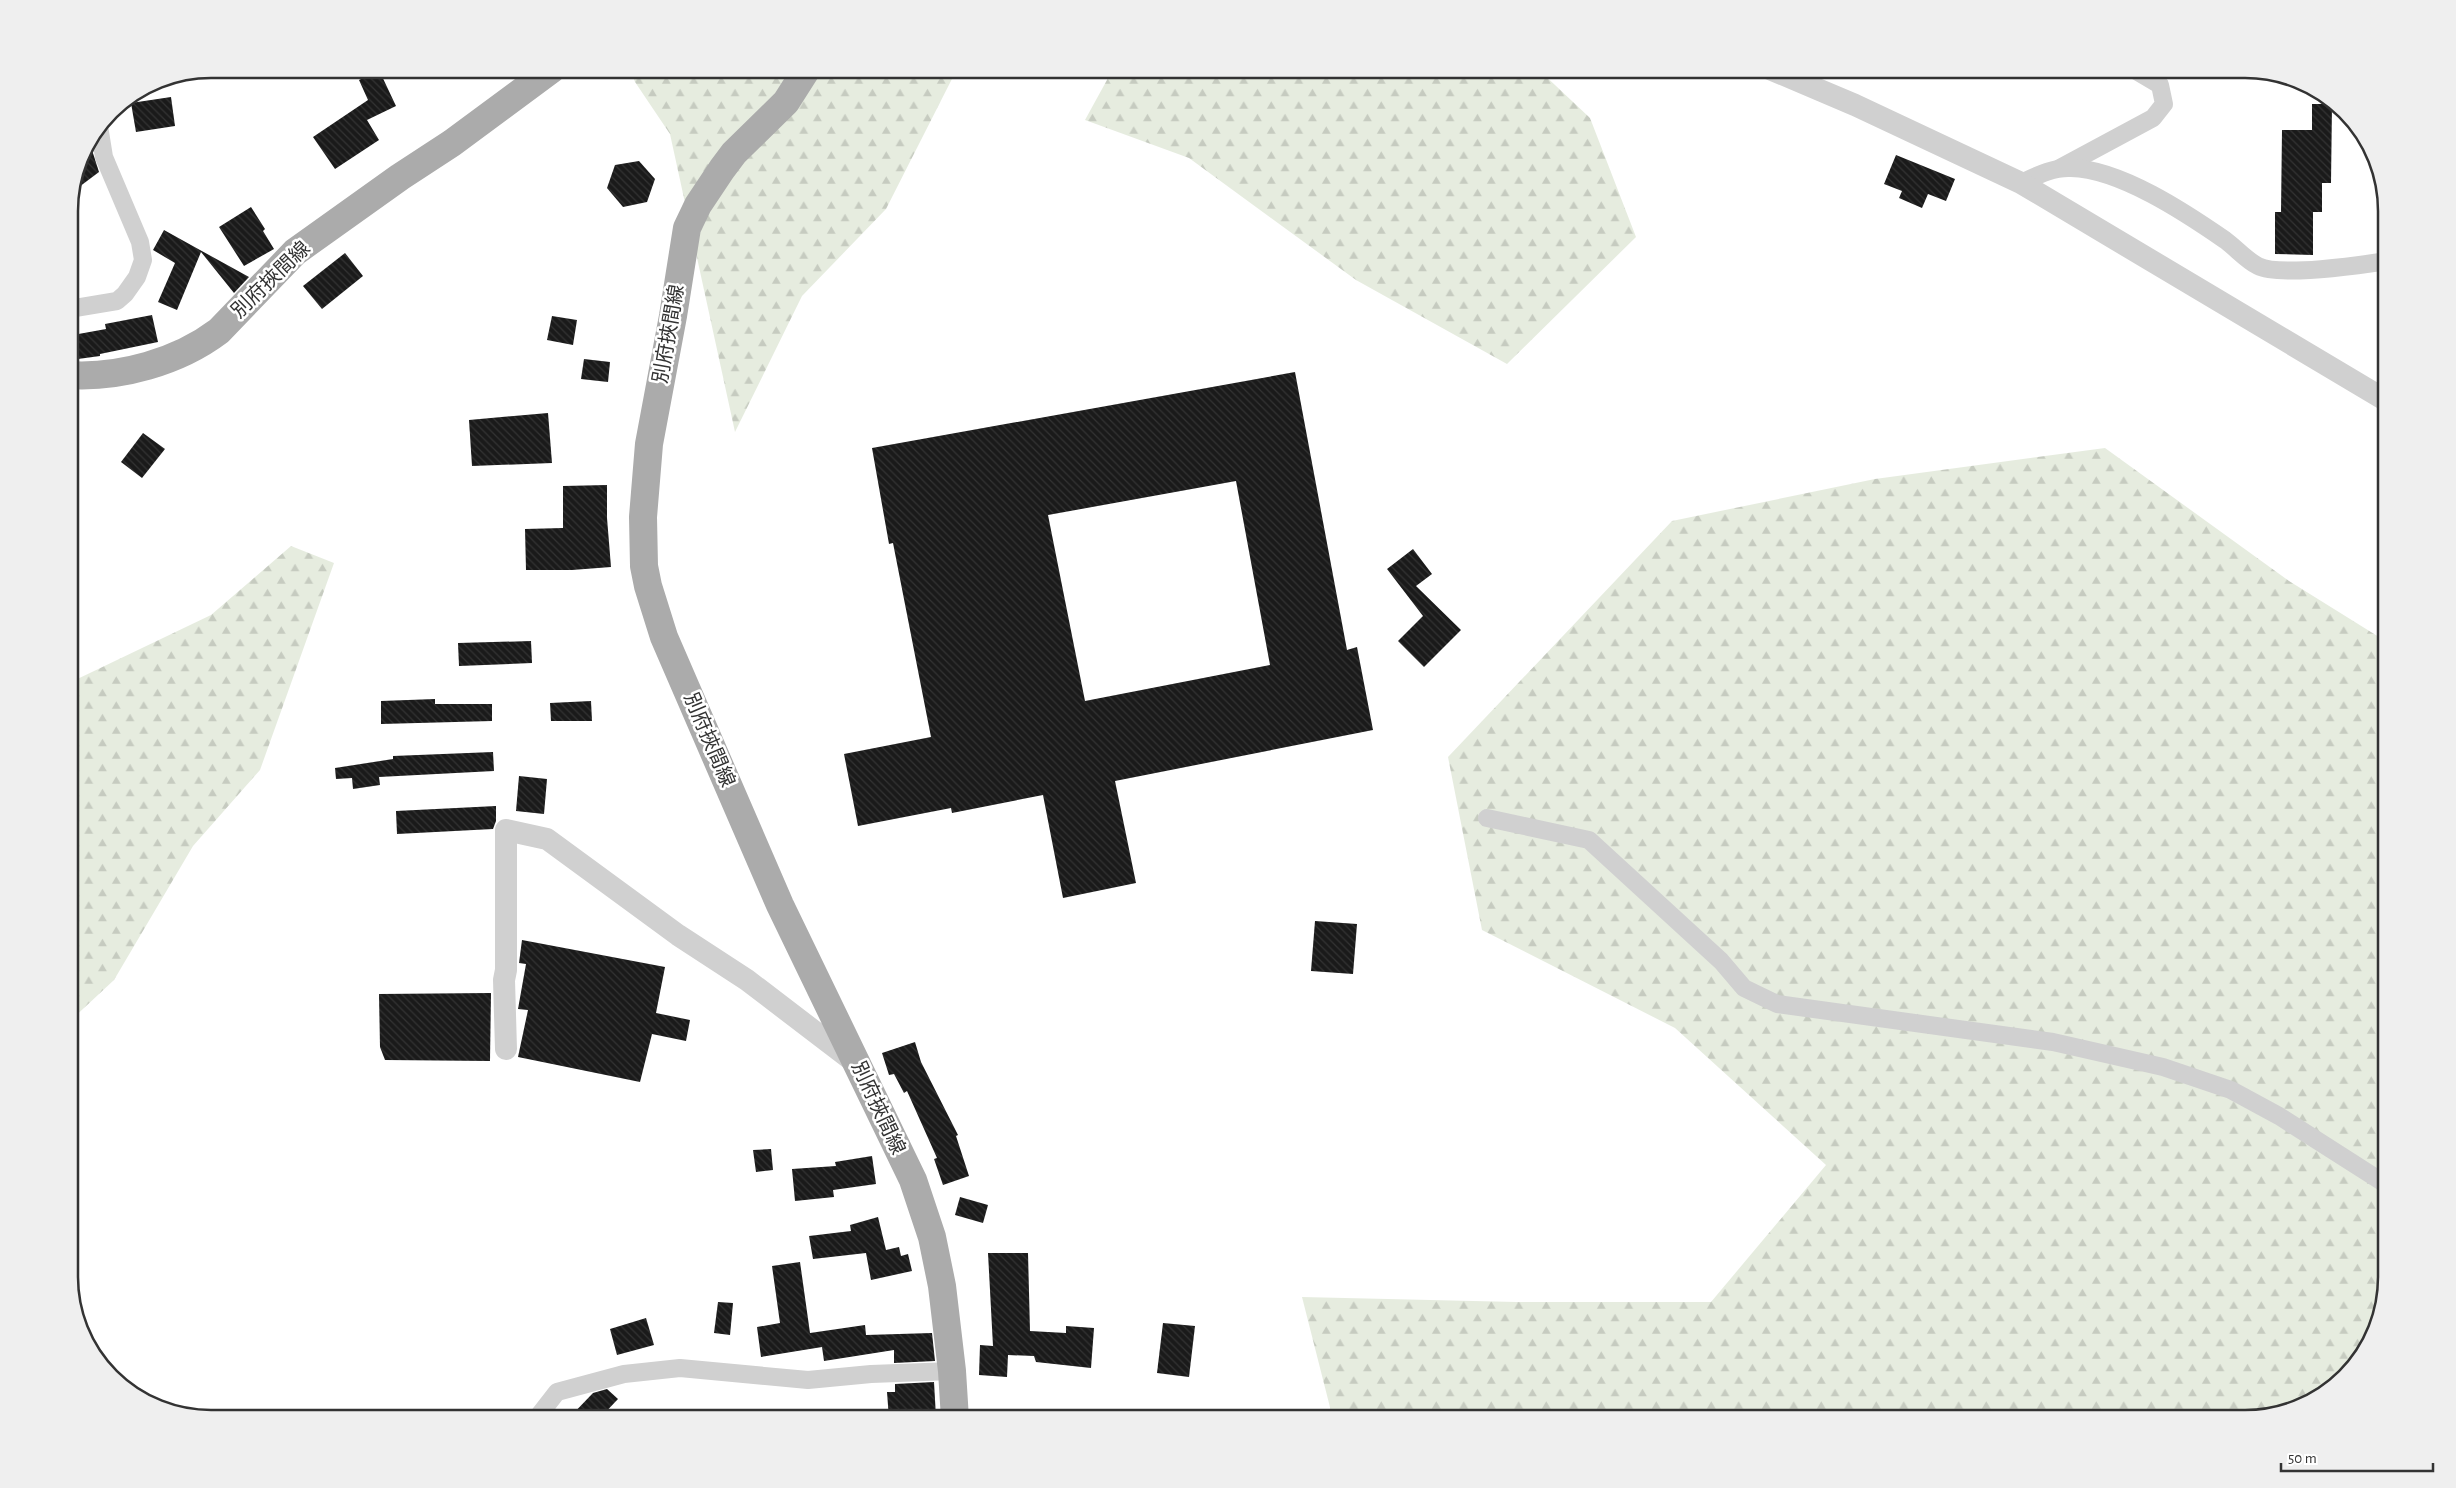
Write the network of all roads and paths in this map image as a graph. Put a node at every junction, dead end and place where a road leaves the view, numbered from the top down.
1 (540, 78) edge
2 (801, 78) edge
3 (1791, 78) edge
4 (2149, 78) edge
5 (101, 136) edge
6 (2058, 170) junction
7 (2021, 183) junction
8 (2378, 262) edge
9 (78, 307) edge
10 (78, 374) edge
11 (2378, 396) edge
12 (1487, 818) dead end
13 (506, 1049) dead end
14 (859, 1066) junction
15 (2378, 1179) edge
16 (952, 1371) junction
17 (543, 1410) edge
18 (954, 1410) edge

1 - 10 main road, 別府挾間線
2 - 14 main road, 別府挾間線
3 - 7 street
4 - 6 street
5 - 9 street
6 - 7 street
6 - 8 street
7 - 11 street
12 - 15 street
13 - 14 street
14 - 16 main road, 別府挾間線
16 - 17 street
16 - 18 main road, 別府挾間線

